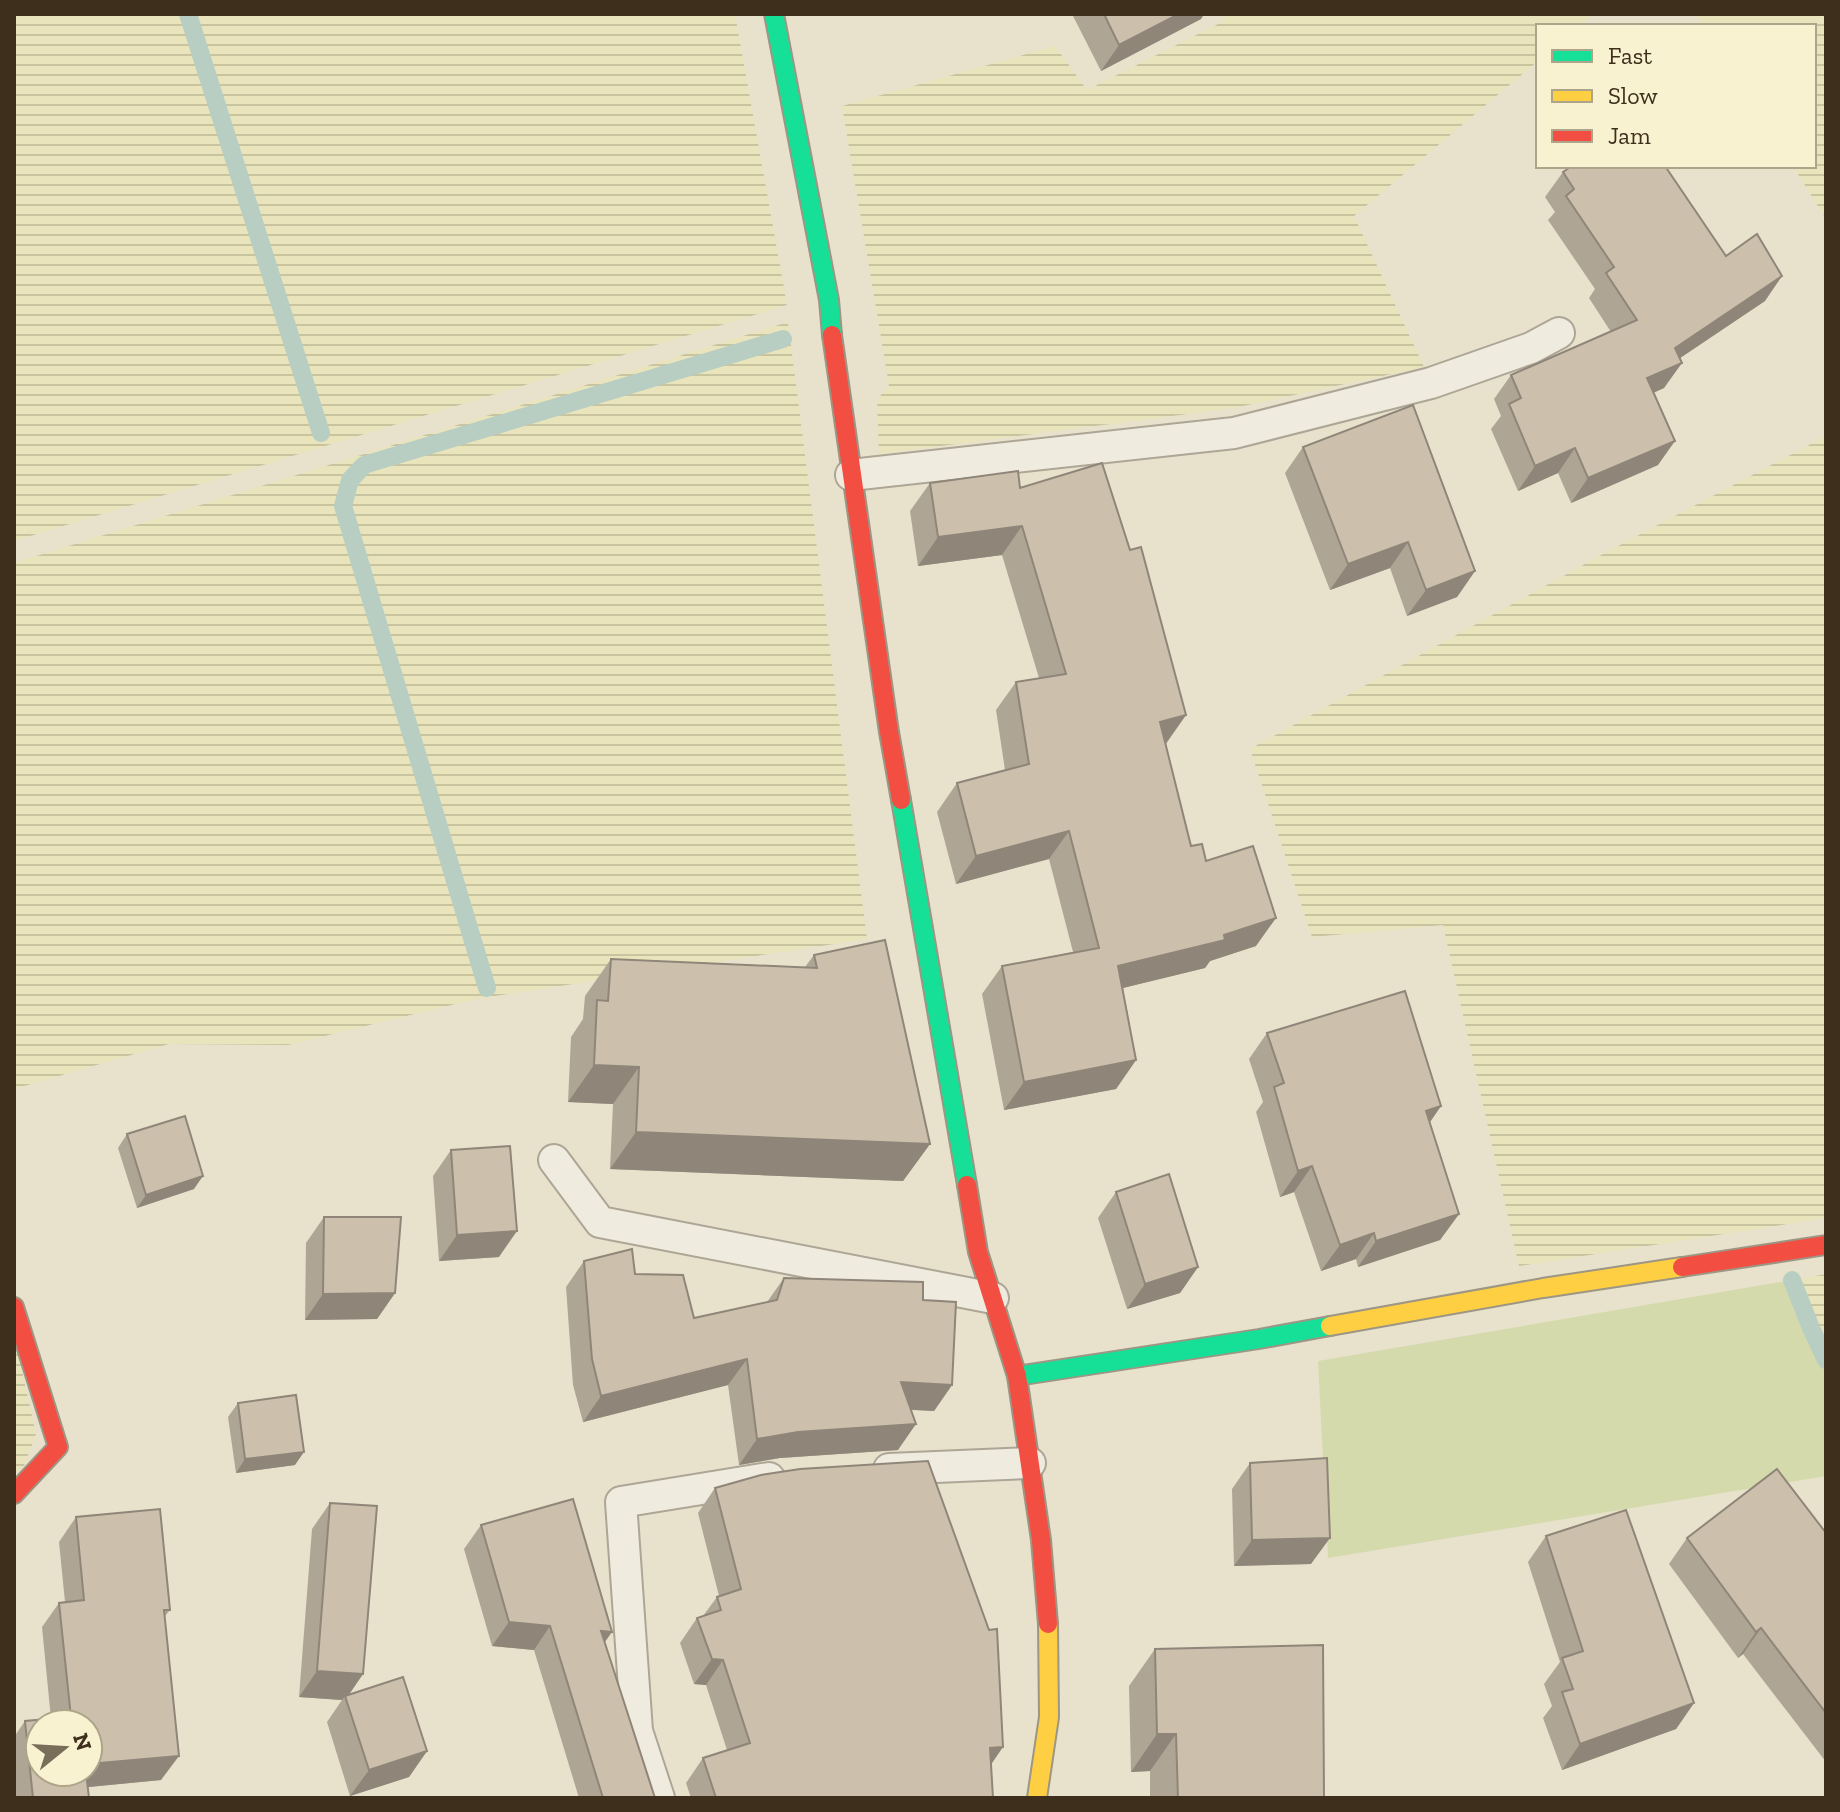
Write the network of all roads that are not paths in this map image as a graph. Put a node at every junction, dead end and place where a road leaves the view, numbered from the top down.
1 (774, 14) edge
2 (1559, 333) dead end
3 (851, 475) junction
4 (554, 1160) dead end
5 (1826, 1245) edge
6 (993, 1298) junction
7 (14, 1307) edge
8 (1017, 1376) junction
9 (1030, 1463) junction
10 (857, 1471) edge
11 (796, 1475) edge
12 (14, 1494) edge
13 (659, 1798) edge
14 (1037, 1798) edge

1 - 3 street
2 - 3 lane
3 - 6 street
4 - 6 lane
5 - 8 street
6 - 8 street
7 - 12 street
8 - 9 street
9 - 10 lane
9 - 14 street
11 - 13 lane

